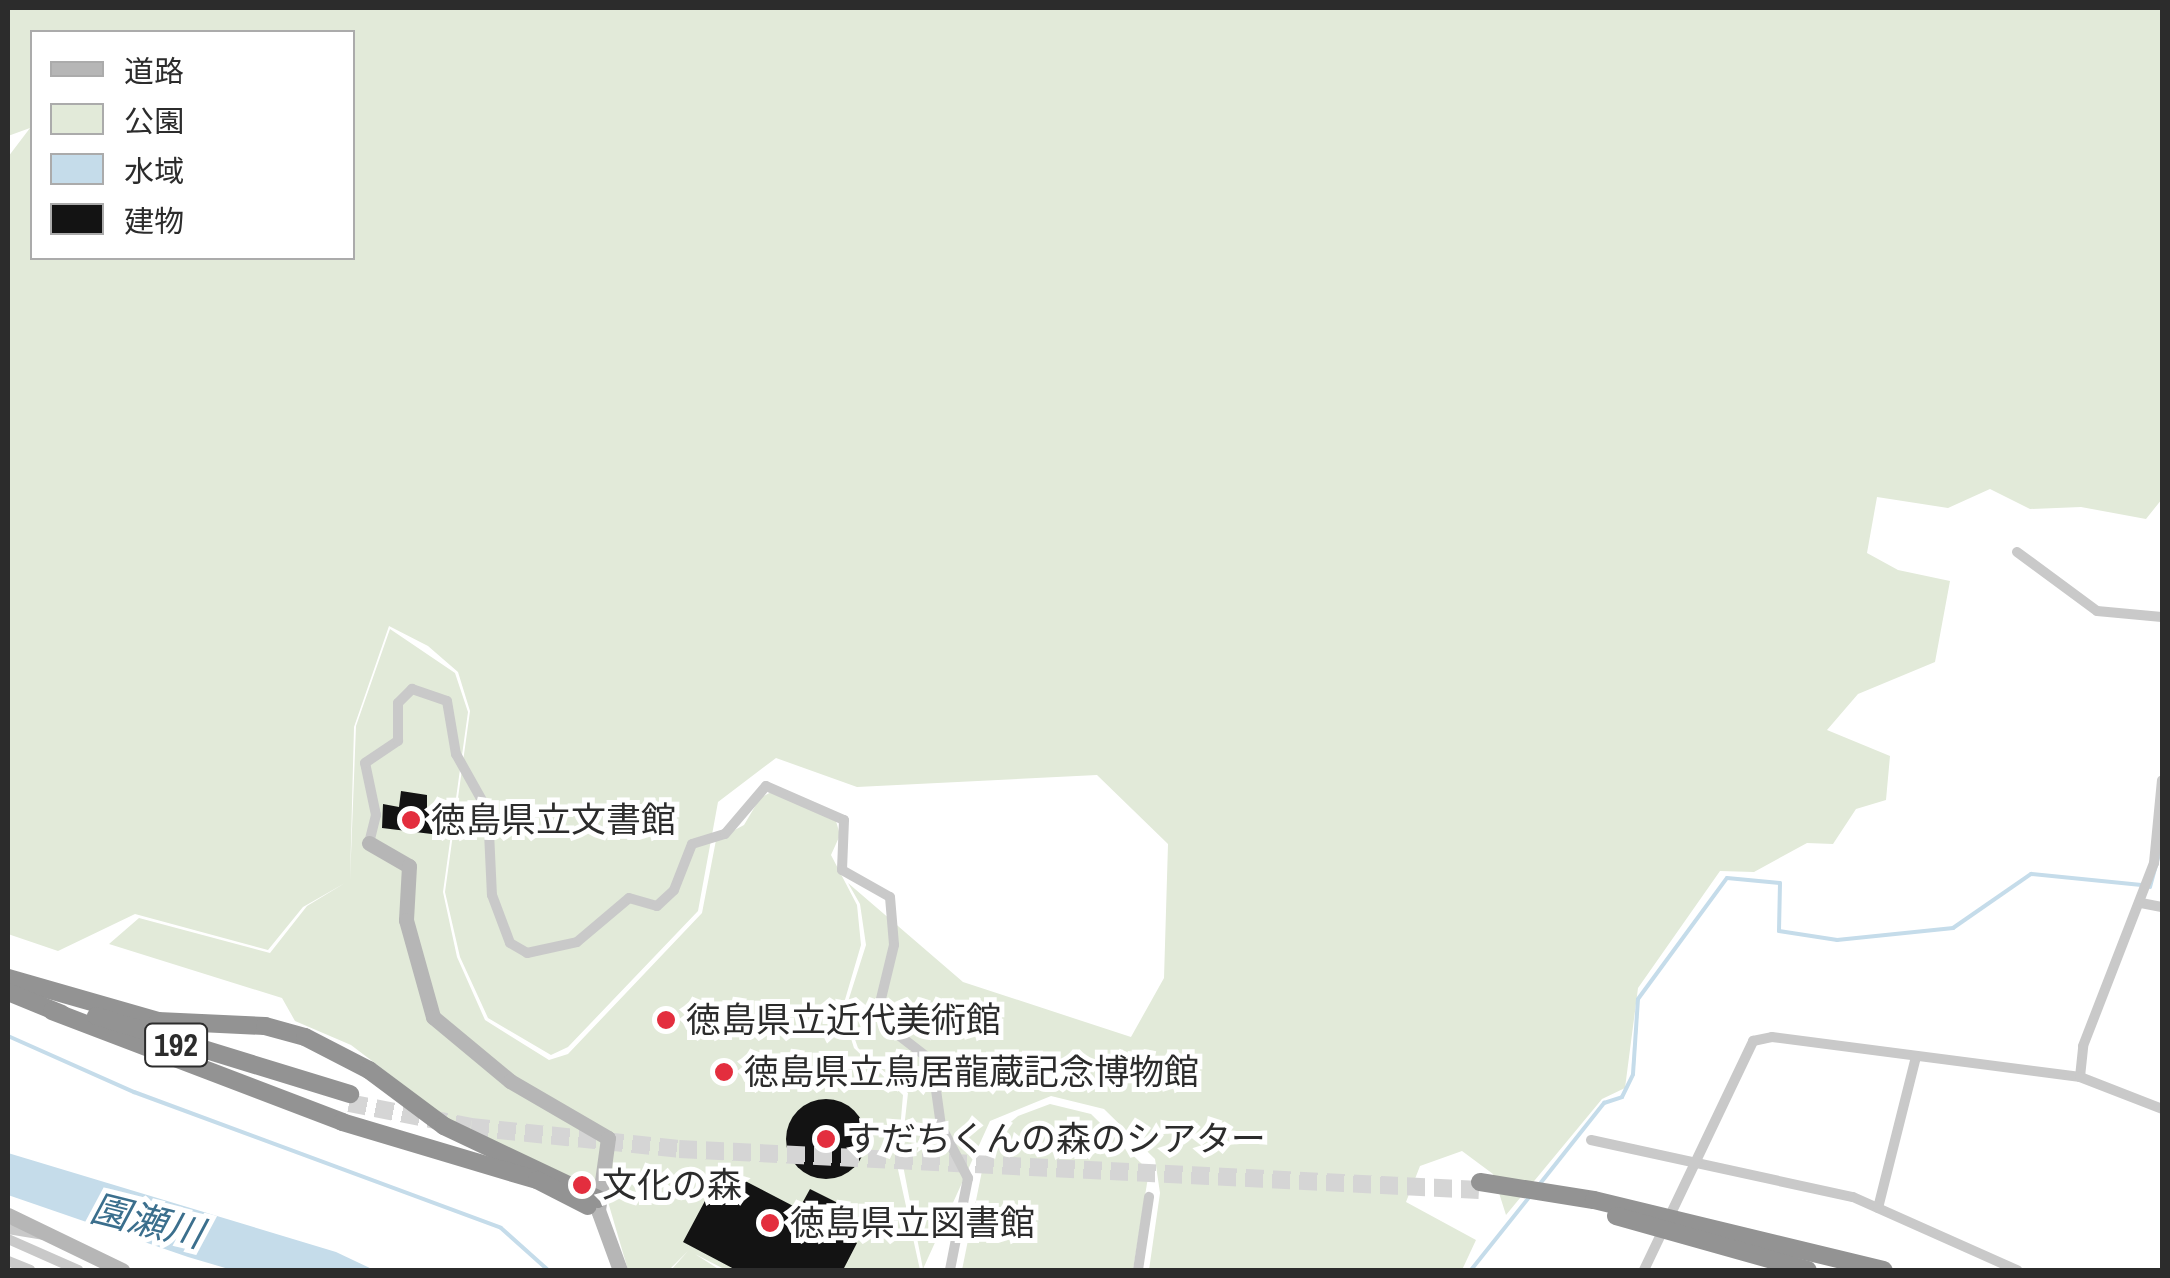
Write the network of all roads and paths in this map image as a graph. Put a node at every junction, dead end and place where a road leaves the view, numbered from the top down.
1 (2017, 552) dead end
2 (2162, 617) edge
3 (2162, 780) edge
4 (369, 842) joint
5 (2140, 903) junction
6 (2162, 907) edge
7 (8, 979) edge
8 (8, 992) edge
9 (52, 1011) junction
10 (1916, 1057) junction
11 (2080, 1078) junction
12 (2162, 1110) edge
13 (1591, 1140) dead end
14 (1695, 1158) junction
15 (1479, 1186) tunnel mouth
16 (1149, 1197) dead end
17 (598, 1205) junction
18 (1594, 1205) junction
19 (1878, 1208) junction
20 (8, 1215) edge
21 (8, 1229) edge
22 (50, 1236) junction
23 (8, 1239) edge
24 (12, 1265) edge
25 (30, 1270) edge
26 (78, 1270) edge
27 (122, 1270) edge
28 (620, 1270) edge
29 (950, 1270) edge
30 (1138, 1270) edge
31 (1644, 1270) edge
32 (1808, 1270) edge
33 (1884, 1270) edge
34 (2017, 1270) edge

1 - 2 street
3 - 5 street
4 - 17 street
4 - 29 street
5 - 6 street
5 - 11 street
7 - 9 highway, 192
7 - 17 highway
8 - 9 highway, 192
9 - 17 highway
10 - 11 street
10 - 14 street
10 - 19 street
11 - 12 street
13 - 14 street
14 - 19 street
14 - 31 street
15 - 18 highway
16 - 30 street
17 - 28 street
18 - 32 highway, bridge
18 - 33 highway, bridge
19 - 34 street
20 - 22 street
21 - 22 street
22 - 27 street
23 - 26 street
24 - 25 street

